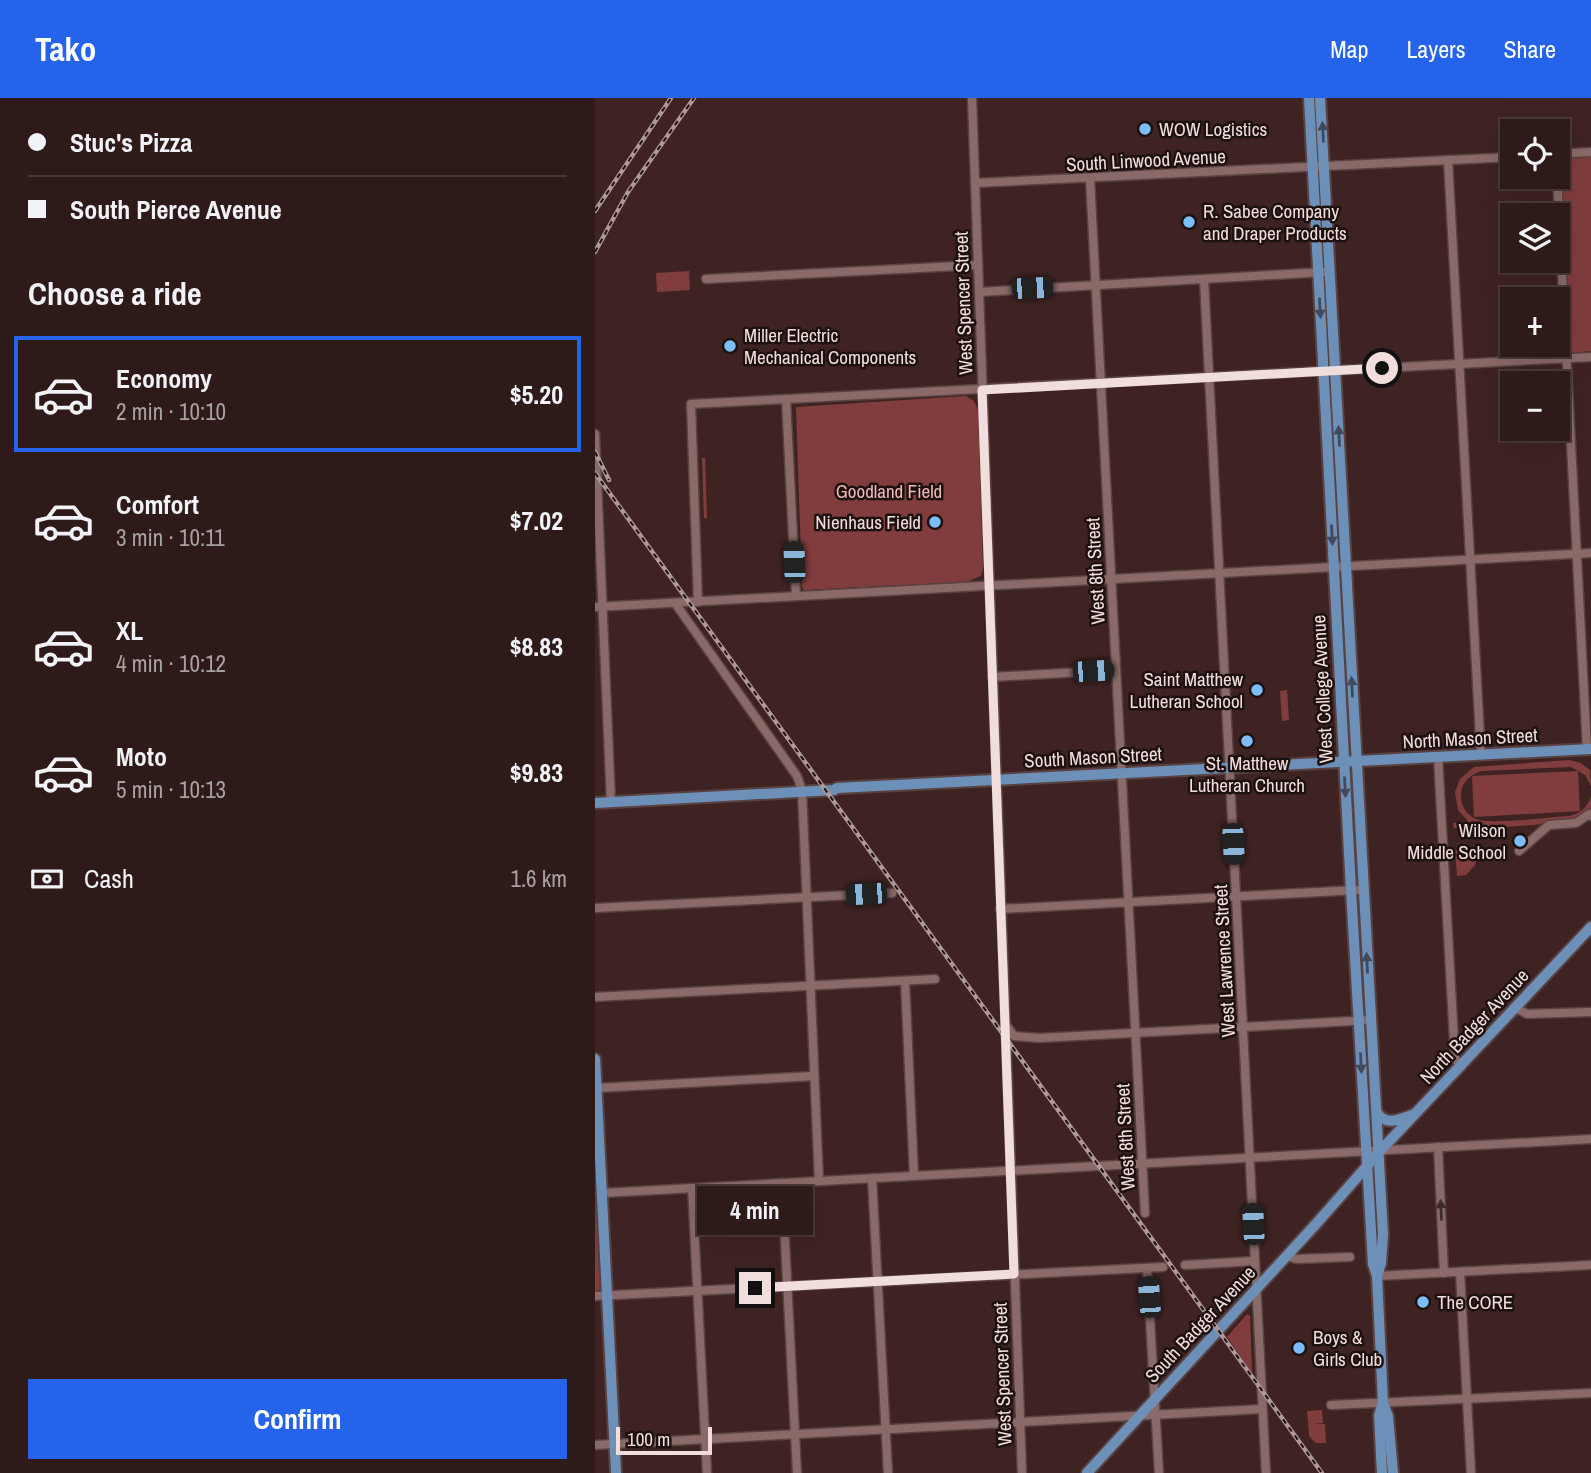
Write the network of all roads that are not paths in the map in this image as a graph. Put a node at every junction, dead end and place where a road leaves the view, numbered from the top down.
1 (972, 98) edge
2 (1309, 98) edge
3 (1320, 98) edge
4 (1591, 152) edge
5 (1570, 153) edge
6 (1500, 158) edge
7 (1448, 160) junction
8 (1319, 166) junction
9 (1090, 179) junction
10 (975, 183) junction
11 (1558, 189) edge
12 (1316, 226) junction
13 (1329, 245) junction
14 (978, 265) junction
15 (1318, 272) junction
16 (1330, 272) junction
17 (706, 279) dead end
18 (1204, 279) junction
19 (1095, 286) junction
20 (979, 292) junction
21 (1591, 357) edge
22 (1566, 358) junction
23 (1460, 363) junction
24 (1336, 370) junction
25 (1323, 371) junction
26 (1209, 377) junction
27 (1100, 382) junction
28 (982, 390) junction
29 (786, 399) junction
30 (595, 434) edge
31 (1591, 553) edge
32 (1576, 554) junction
33 (1470, 560) junction
34 (1340, 566) junction
35 (1219, 572) junction
36 (1112, 578) junction
37 (988, 585) junction
38 (796, 596) junction
39 (698, 601) junction
40 (675, 603) junction
41 (598, 607) edge
42 (1116, 670) junction
43 (992, 677) junction
44 (1589, 749) edge
45 (1481, 755) junction
46 (1439, 757) junction
47 (1350, 761) junction
48 (1230, 767) junction
49 (1121, 773) junction
50 (995, 781) junction
51 (806, 790) junction
52 (611, 802) junction
53 (595, 803) edge
54 (1591, 816) edge
55 (1518, 851) dead end
56 (1351, 890) junction
57 (1363, 890) junction
58 (892, 893) dead end
59 (807, 897) junction
60 (1236, 897) junction
61 (1128, 902) junction
62 (595, 908) edge
63 (1000, 909) junction
64 (1591, 927) edge
65 (935, 979) dead end
66 (905, 981) junction
67 (810, 986) junction
68 (595, 997) edge
69 (1516, 1008) junction
70 (1591, 1012) edge
71 (1371, 1020) junction
72 (1359, 1021) junction
73 (1005, 1024) junction
74 (1243, 1027) junction
75 (1135, 1033) junction
76 (1039, 1038) junction
77 (1006, 1039) junction
78 (595, 1059) edge
79 (1461, 1067) junction
80 (814, 1076) junction
81 (597, 1088) edge
82 (1377, 1113) junction
83 (1415, 1114) junction
84 (1591, 1139) edge
85 (1438, 1147) junction
86 (1376, 1151) junction
87 (1249, 1157) junction
88 (1142, 1163) junction
89 (1367, 1166) junction
90 (1010, 1170) junction
91 (913, 1176) junction
92 (873, 1178) junction
93 (818, 1181) junction
94 (782, 1183) junction
95 (692, 1188) junction
96 (602, 1193) junction
97 (1145, 1213) dead end
98 (1287, 1256) junction
99 (1350, 1257) dead end
100 (1255, 1261) junction
101 (1185, 1265) dead end
102 (1591, 1265) edge
103 (1163, 1267) dead end
104 (1147, 1268) junction
105 (1460, 1272) junction
106 (1444, 1273) junction
107 (1014, 1274) junction
108 (1377, 1276) junction
109 (878, 1282) junction
110 (788, 1286) junction
111 (1256, 1289) junction
112 (697, 1291) junction
113 (607, 1296) junction
114 (595, 1297) edge
115 (1591, 1393) edge
116 (1155, 1399) junction
117 (1467, 1399) junction
118 (1383, 1403) junction
119 (1331, 1405) dead end
120 (1262, 1409) junction
121 (1156, 1415) junction
122 (1139, 1416) junction
123 (1020, 1423) junction
124 (886, 1429) junction
125 (795, 1434) junction
126 (705, 1439) junction
127 (615, 1444) junction
128 (595, 1445) edge
129 (616, 1473) edge
130 (707, 1473) edge
131 (797, 1473) edge
132 (888, 1473) edge
133 (1021, 1473) edge
134 (1087, 1473) edge
135 (1159, 1473) edge
136 (1266, 1473) edge
137 (1382, 1473) edge
138 (1393, 1473) edge
139 (1471, 1473) edge

1 - 10 street, West Spencer Street
2 - 8 main road, West College Avenue
8 -> 3 main road, West College Avenue
4 - 5 street
6 - 7 street, South Linwood Avenue
7 - 8 street, South Linwood Avenue
7 - 23 street
8 - 9 street, South Linwood Avenue
8 - 12 main road, West College Avenue
8 - 13 main road, West College Avenue
9 - 10 street, South Linwood Avenue
9 - 19 street, West 8th Street
10 - 14 street, West Spencer Street
11 - 22 street
12 - 13 main road
12 - 15 main road, West College Avenue
13 - 16 main road, West College Avenue
14 - 17 street
14 - 20 street, West Spencer Street
15 - 16 street
15 - 18 street
15 -> 25 main road, West College Avenue
16 - 24 main road, West College Avenue
18 - 19 street
18 - 26 street, West Lawrence Street
19 - 20 street
19 - 27 street, West 8th Street
20 - 28 street, West Spencer Street
21 - 22 street
22 - 23 street
22 - 32 street
23 - 24 street
23 - 33 street
24 - 25 street
34 -> 24 main road, West College Avenue
25 - 26 street
25 -> 34 main road, West College Avenue
26 - 27 street
26 - 35 street, West Lawrence Street
27 - 28 street
27 - 36 street, West 8th Street
28 - 29 street
28 - 37 street, West Spencer Street
29 - 38 street
29 - 39 street
30 - 41 street
31 - 32 street
32 - 33 street
32 - 44 street
33 - 34 street
33 - 45 street
34 - 35 street
34 - 47 main road, West College Avenue
35 - 36 street
35 - 48 street, West Lawrence Street
36 - 37 street
36 - 42 street, West 8th Street
37 - 38 street
37 - 43 street, West Spencer Street
38 - 39 street
39 - 40 street
40 - 41 street
40 - 51 street
41 - 52 street
42 - 43 street
42 - 49 street, West 8th Street
43 - 50 street, West Spencer Street
44 - 45 main road, North Mason Street
45 - 46 main road, North Mason Street
46 - 47 main road, North Mason Street
46 - 79 street
47 - 48 main road, South Mason Street
47 -> 56 main road, West College Avenue
47 - 57 main road, West College Avenue
48 - 49 main road, South Mason Street
48 - 60 street, West Lawrence Street
49 - 50 main road, South Mason Street
49 - 61 street, West 8th Street
50 - 51 main road, South Mason Street
50 - 63 street, West Spencer Street
51 - 52 main road, South Mason Street
51 - 59 street
52 - 53 main road, South Mason Street
54 - 55 street
56 - 57 street
56 - 60 street
56 - 72 main road, West College Avenue
71 -> 57 main road, West College Avenue
58 - 59 street
59 - 62 street
59 - 67 street
60 - 61 street
60 - 74 street, West Lawrence Street
61 - 63 street
61 - 75 street, West 8th Street
63 - 73 street, West Spencer Street
64 - 69 main road, North Badger Avenue
65 - 66 street
66 - 67 street
66 - 91 street
67 - 68 street
67 - 80 street
69 - 70 street
69 - 79 main road, North Badger Avenue
71 - 72 street
71 - 82 main road, West College Avenue
72 - 74 street
72 -> 86 main road, West College Avenue
73 - 76 street
73 - 77 street, West Spencer Street
74 - 75 street
74 - 87 street, West Lawrence Street
75 - 76 street
75 - 88 street, West 8th Street
76 - 77 street
77 - 90 street, West Spencer Street
78 - 81 main road
79 - 83 main road, North Badger Avenue
80 - 81 street
80 - 93 street
81 - 96 main road
82 - 83 main road
82 - 86 main road, West College Avenue
83 - 86 main road, North Badger Avenue
84 - 85 street
85 - 86 street
106 -> 85 street
86 - 87 street
86 - 89 main road, West College Avenue
86 - 108 main road, West College Avenue
87 - 88 street
87 - 100 street, West Lawrence Street
88 - 90 street
88 - 97 street, West 8th Street
89 - 98 main road, South Badger Avenue
89 - 108 main road, West College Avenue
90 - 91 street
90 - 107 street, West Spencer Street
91 - 92 street
92 - 93 street
92 - 109 street
93 - 94 street
94 - 95 street
94 - 110 street
95 - 96 street
95 - 112 street
96 - 113 main road
98 - 99 street
98 - 111 main road, South Badger Avenue
100 - 101 street
100 - 111 street, West Lawrence Street
102 - 105 street
103 - 104 street
104 - 107 street
104 - 116 street
105 - 106 street
105 - 117 street
106 - 108 street
107 - 109 street
107 - 123 street, West Spencer Street
108 - 118 main road, West College Avenue
109 - 110 street
109 - 124 street
110 - 112 street
110 - 125 street
111 - 116 main road, South Badger Avenue
111 - 120 street, West Lawrence Street
112 - 113 street
112 - 126 street
113 - 114 street
113 - 127 main road
115 - 117 street
116 - 121 street
116 - 122 main road, South Badger Avenue
117 - 118 street
117 - 139 street
118 - 119 street
118 - 137 main road, West College Avenue
118 - 138 main road, West College Avenue
120 - 121 street
120 - 136 street, West Lawrence Street
121 - 122 street
121 - 135 street
122 - 123 street
122 - 134 main road, South Badger Avenue
123 - 124 street
123 - 133 street, West Spencer Street
124 - 125 street
124 - 132 street
125 - 126 street
125 - 131 street
126 - 127 street
126 - 130 street
127 - 128 street
127 - 129 main road

